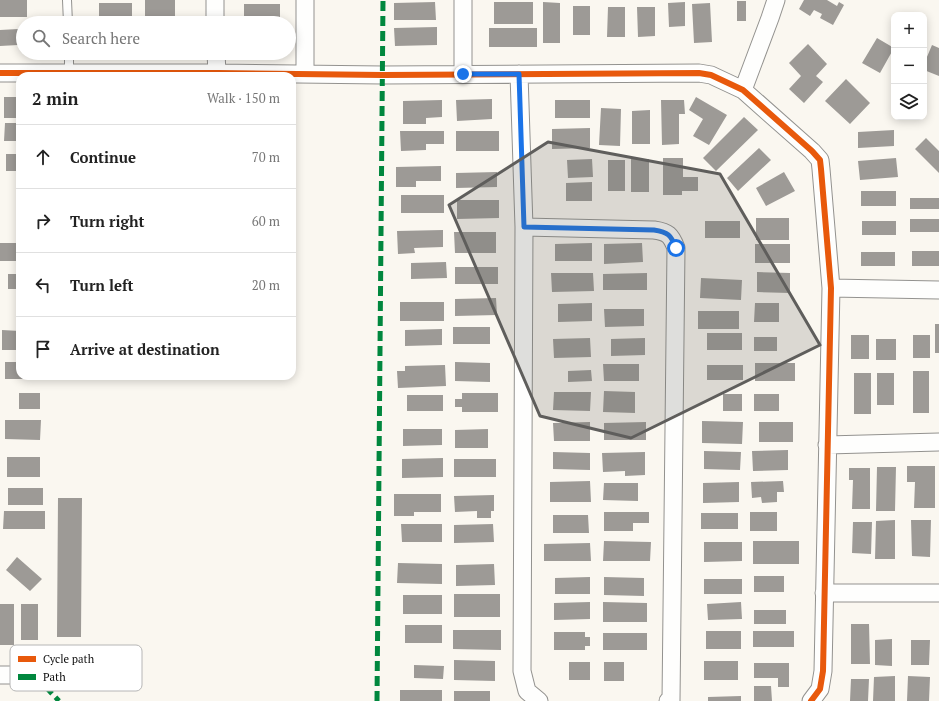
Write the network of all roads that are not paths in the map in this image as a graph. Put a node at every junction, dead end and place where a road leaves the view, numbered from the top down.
1 (67, 0) edge
2 (215, 0) edge
3 (305, 0) edge
4 (463, 0) edge
5 (776, 0) edge
6 (68, 16) edge
7 (215, 16) edge
8 (69, 60) edge
9 (216, 60) edge
10 (69, 72) edge
11 (217, 72) edge
12 (0, 73) edge
13 (16, 73) edge
14 (296, 74) edge
15 (306, 74) junction
16 (463, 74) junction
17 (519, 74) junction
18 (743, 90) junction
19 (524, 227) junction
20 (831, 288) junction
21 (939, 290) edge
22 (939, 442) edge
23 (828, 445) junction
24 (824, 593) junction
25 (939, 593) edge
26 (539, 701) edge
27 (668, 701) edge
28 (811, 701) edge

1 - 6 lane
2 - 7 street
3 - 15 street
4 - 16 street
5 - 18 street
8 - 10 lane
9 - 11 street
12 - 13 street
14 - 15 street
15 - 16 street
16 - 17 street
17 - 18 street
17 - 19 street
18 - 20 street
19 - 26 street
19 - 27 street
20 - 21 street
20 - 23 street
22 - 23 street
23 - 24 street
24 - 25 street
24 - 28 street

